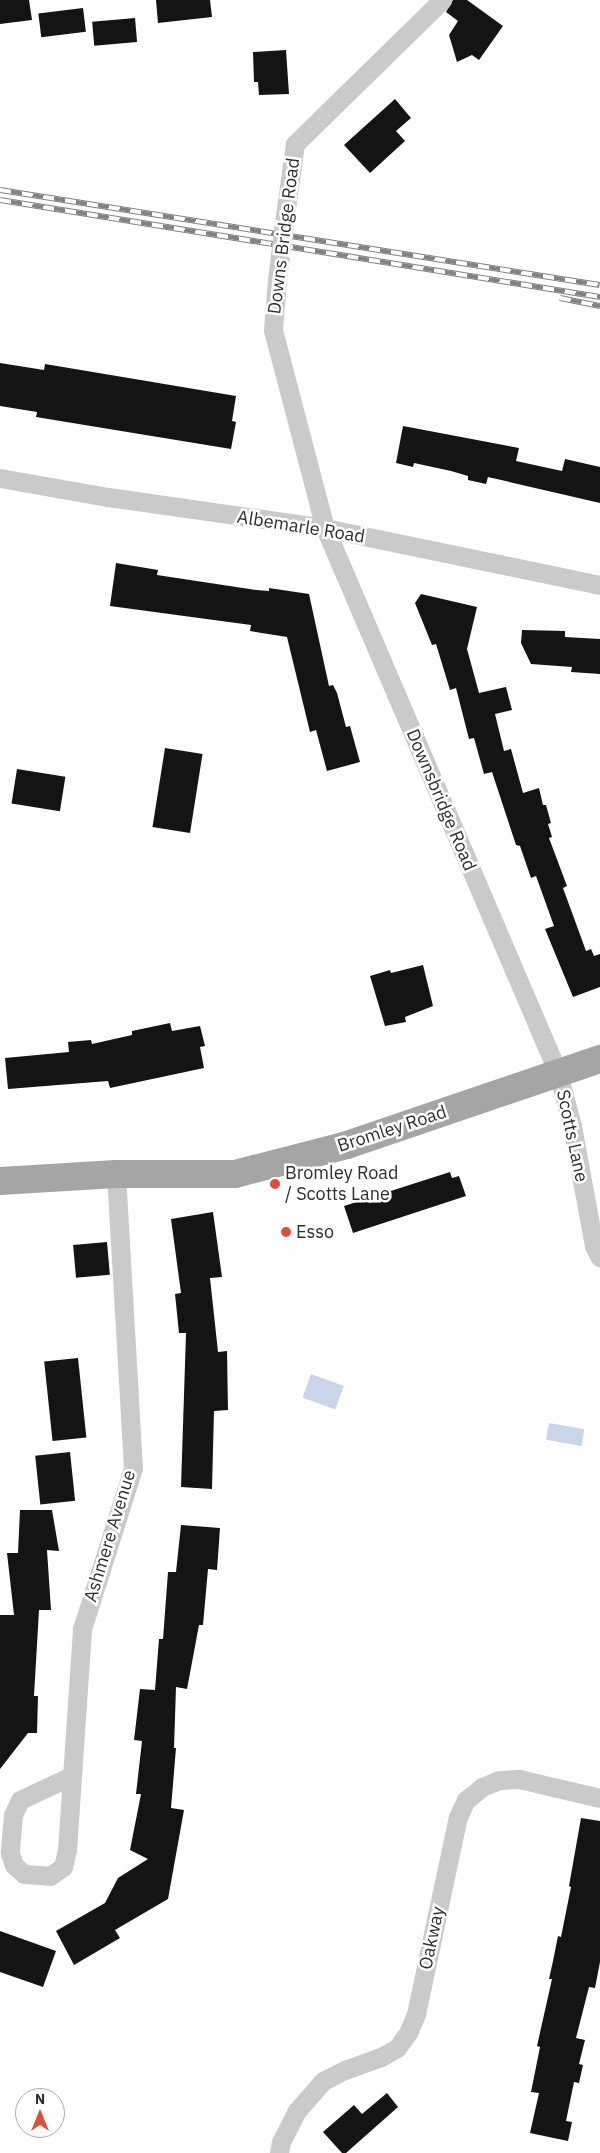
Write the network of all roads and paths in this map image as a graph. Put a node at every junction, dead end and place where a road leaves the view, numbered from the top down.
1 (442, 0) edge
2 (0, 478) edge
3 (325, 528) junction
4 (600, 585) edge
5 (600, 1059) edge
6 (558, 1073) junction
7 (116, 1174) junction
8 (0, 1181) edge
9 (600, 1258) edge
10 (71, 1776) junction
11 (600, 1798) edge
12 (280, 2153) edge

1 - 3 street, Downs Bridge Road, bridge
2 - 3 street, Albemarle Road
3 - 4 street, Albemarle Road
3 - 6 street, Downsbridge Road
5 - 6 main road, Bromley Road
6 - 7 main road, Bromley Road
6 - 9 street, Scotts Lane
7 - 8 main road, Bromley Road
7 - 10 street, Ashmere Avenue
10 - 10 street, Ashmere Avenue
11 - 12 street, Oakway

